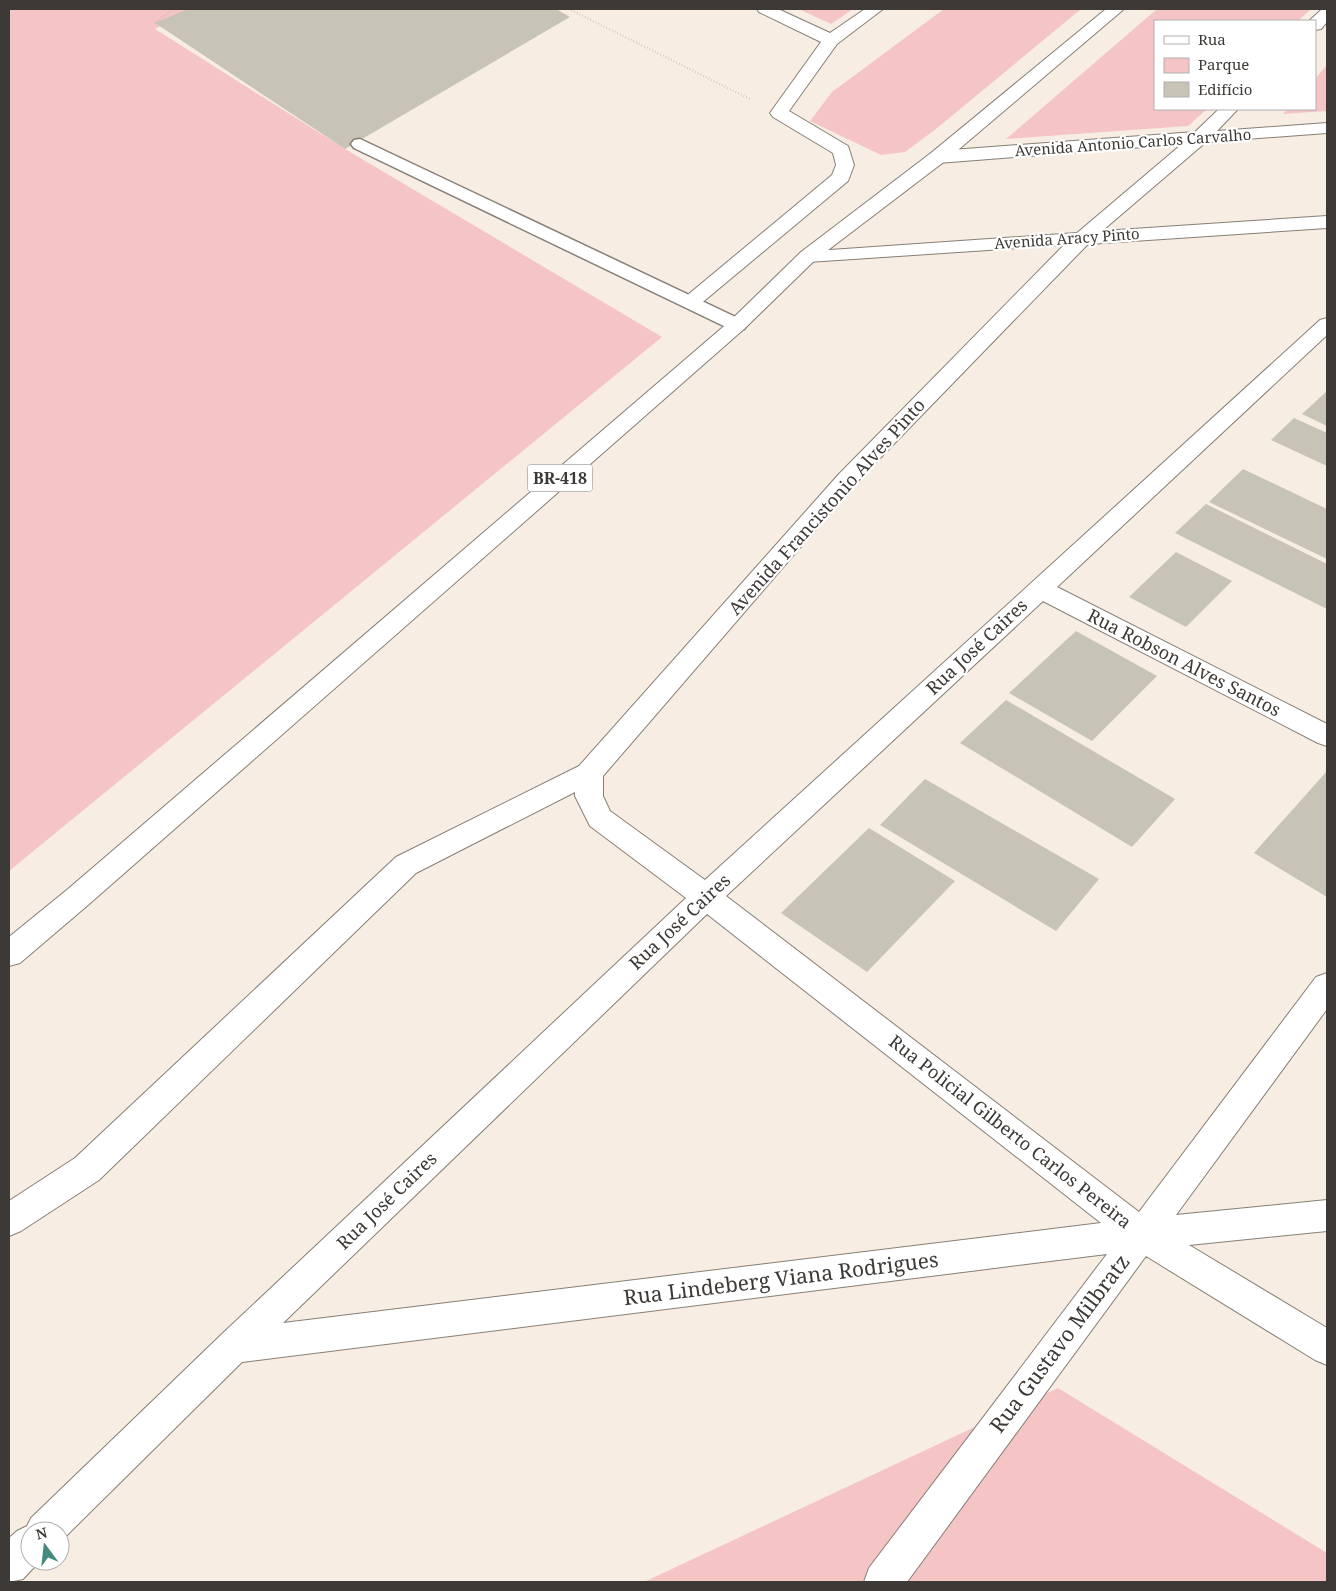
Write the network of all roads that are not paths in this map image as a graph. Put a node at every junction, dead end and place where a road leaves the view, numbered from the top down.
1 (765, 9) edge
2 (875, 9) edge
3 (1116, 9) edge
4 (1327, 13) edge
5 (1316, 24) edge
6 (831, 40) junction
7 (1228, 110) edge
8 (1327, 128) edge
9 (1199, 138) junction
10 (360, 144) dead end
11 (938, 157) junction
12 (1327, 222) edge
13 (1081, 239) junction
14 (808, 256) junction
15 (691, 302) junction
16 (1327, 324) edge
17 (737, 325) junction
18 (1040, 589) junction
19 (1327, 736) edge
20 (589, 773) junction
21 (706, 896) junction
22 (9, 954) edge
23 (1327, 986) edge
24 (1327, 1215) edge
25 (9, 1220) edge
26 (1141, 1234) junction
27 (234, 1346) junction
28 (1327, 1348) edge
29 (54, 1521) edge
30 (20, 1554) edge
31 (9, 1565) edge
32 (883, 1582) edge

1 - 6 street
2 - 6 street
3 - 11 street, BR-418
4 - 5 street
6 - 15 street
7 - 9 street, Avenida Francistonio Alves Pinto
8 - 9 street, Avenida Antonio Carlos Carvalho
9 - 11 street, Avenida Antonio Carlos Carvalho
9 - 13 street, Avenida Francistonio Alves Pinto
10 - 15 lane
11 - 14 street, BR-418
12 - 13 street, Avenida Aracy Pinto
13 - 14 street, Avenida Aracy Pinto
13 - 20 street, Avenida Francistonio Alves Pinto
14 - 17 street, BR-418
15 - 17 lane
16 - 18 street, Rua José Caires
17 - 22 street, BR-418
18 - 19 street, Rua Robson Alves Santos
18 - 21 street, Rua José Caires
20 - 21 street
20 - 25 street
21 - 26 street, Rua Policial Gilberto Carlos Pereira
21 - 27 street, Rua José Caires
23 - 26 street, Rua Gustavo Milbratz
24 - 26 street, Rua Lindeberg Viana Rodrigues
26 - 27 street, Rua Lindeberg Viana Rodrigues
26 - 28 street, Rua Policial Gilberto Carlos Pereira
26 - 32 street, Rua Gustavo Milbratz
27 - 29 street, Rua José Caires
30 - 31 street

